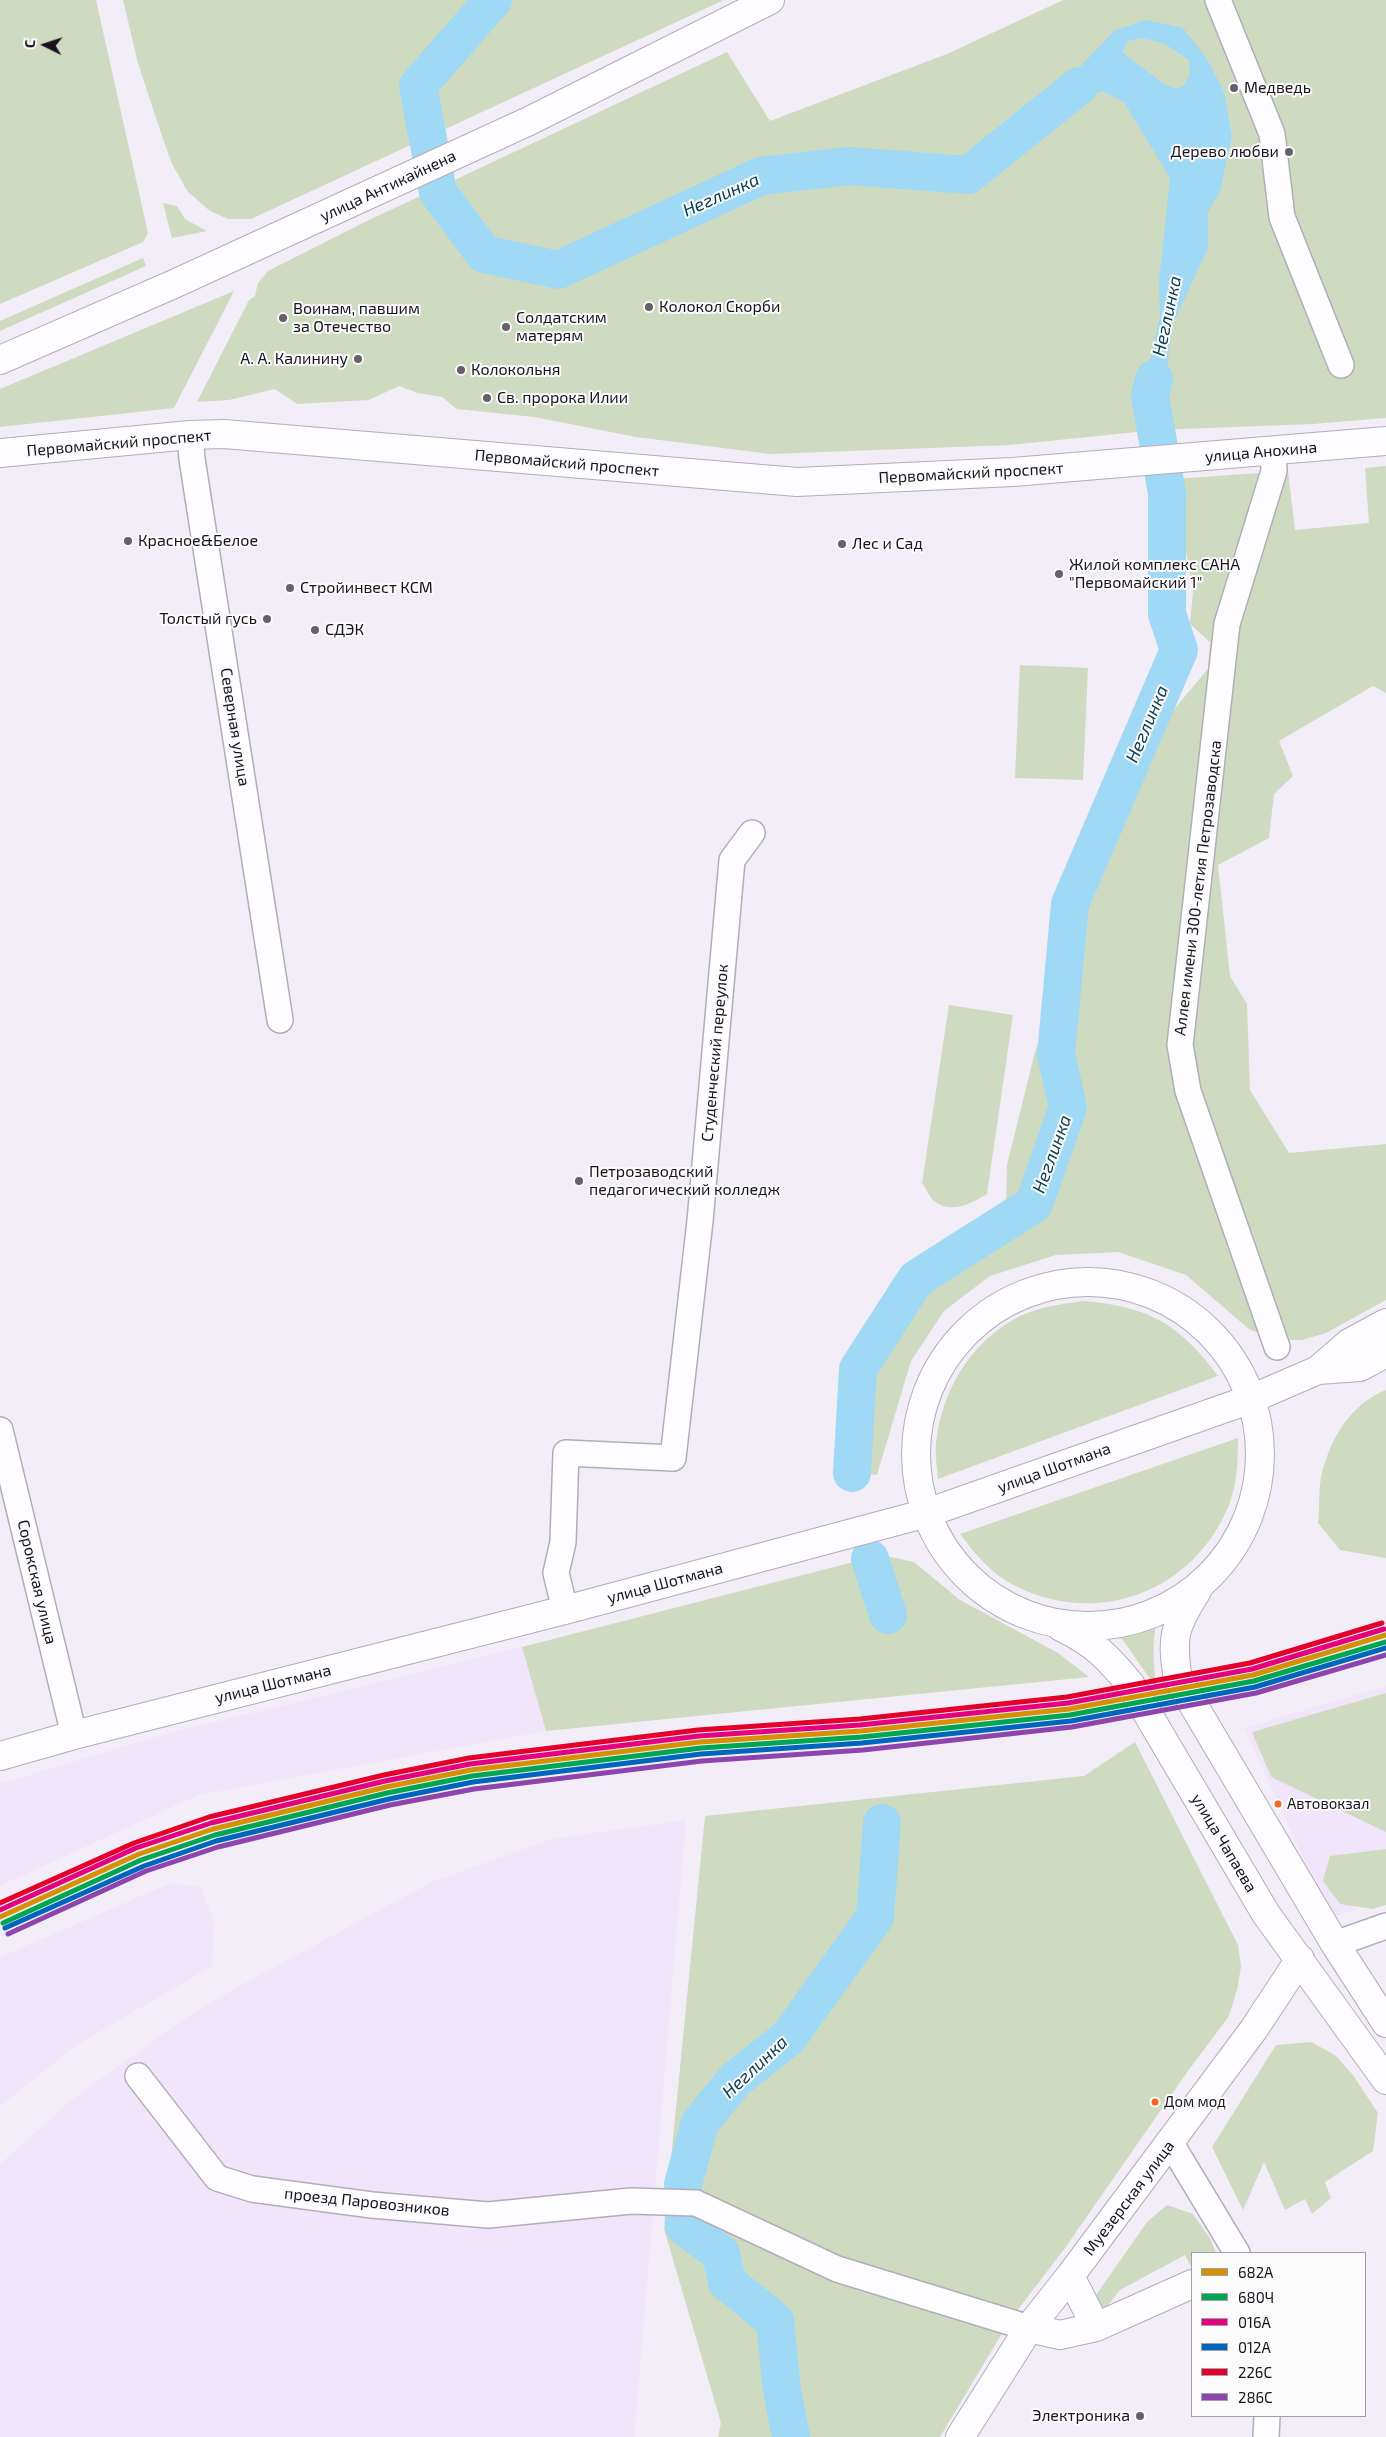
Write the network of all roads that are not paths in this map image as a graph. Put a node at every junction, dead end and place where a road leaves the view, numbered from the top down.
1 (770, 0) edge
2 (1218, 0) edge
3 (0, 360) edge
4 (1341, 365) dead end
5 (190, 435) junction
6 (1386, 441) edge
7 (1273, 451) junction
8 (0, 453) edge
9 (1135, 462) joint
10 (752, 833) dead end
11 (280, 1020) dead end
12 (1386, 1323) edge
13 (1277, 1347) dead end
14 (1386, 1354) edge
15 (1318, 1370) junction
16 (1251, 1398) junction
17 (0, 1430) edge
18 (927, 1513) junction
19 (1204, 1582) junction
20 (565, 1610) junction
21 (1050, 1622) junction
22 (74, 1735) junction
23 (0, 1756) edge
24 (1386, 1926) edge
25 (1335, 1944) junction
26 (1300, 1959) junction
27 (1386, 2023) edge
28 (138, 2076) dead end
29 (1386, 2080) edge
30 (1170, 2142) junction
31 (1236, 2252) edge
32 (1070, 2276) junction
33 (1191, 2284) edge
34 (1096, 2327) junction
35 (1029, 2328) junction
36 (1267, 2417) edge
37 (960, 2437) edge
38 (1266, 2437) edge

1 - 3 main road, улица Антикайнена
2 - 4 street
5 - 8 main road, Первомайский проспект
5 - 9 main road, Первомайский проспект
5 - 11 street, Северная улица
6 - 7 main road, улица Анохина
7 - 9 main road, улица Анохина
7 - 13 street, Аллея имени 300-летия Петрозаводска
10 - 20 street, Студенческий переулок
12 - 15 main road, улица Шотмана
14 - 15 main road, улица Шотмана
15 - 16 main road, улица Шотмана
16 - 18 main road, улица Шотмана
16 - 18 main road
16 - 19 main road
17 - 22 street, Сорокская улица
18 - 20 main road, улица Шотмана
18 - 21 main road
19 - 21 main road
19 - 25 main road
20 - 22 main road, улица Шотмана
21 - 26 main road, улица Чапаева
22 - 23 main road, улица Шотмана
24 - 25 street
25 - 26 main road
25 - 27 main road
26 - 29 main road, улица Чапаева
26 - 30 main road, Муезерская улица
28 - 35 street, проезд Паровозников
30 - 31 street
30 - 32 main road, Муезерская улица
32 - 34 main road
32 - 35 main road, Муезерская улица
33 - 34 main road
34 - 35 main road
35 - 37 main road, Муезерская улица
36 - 38 street

